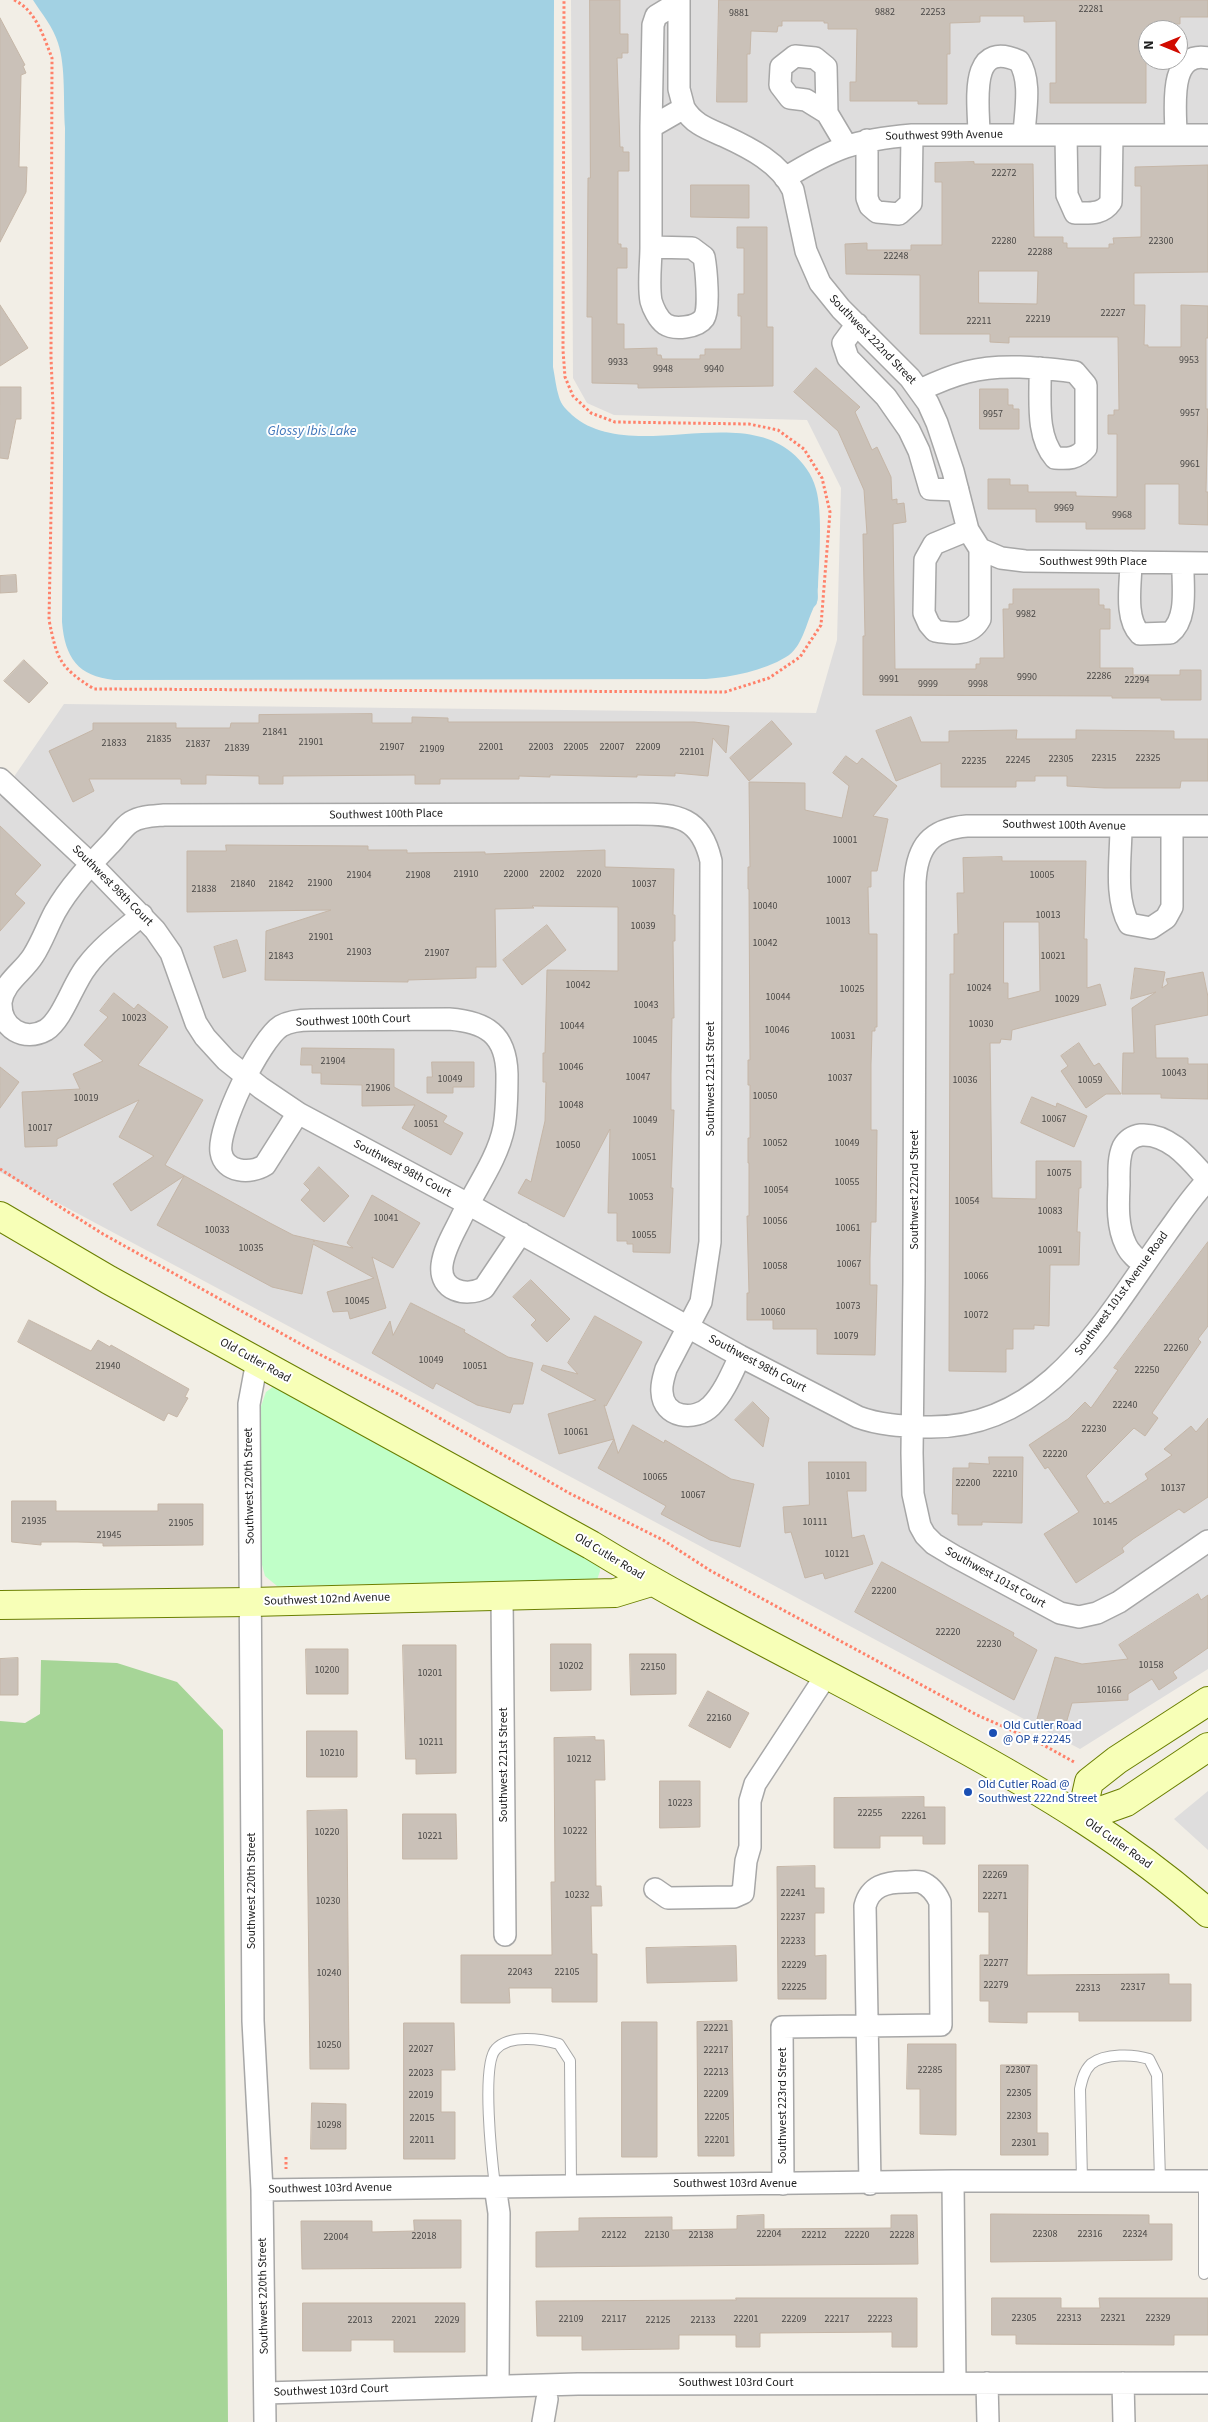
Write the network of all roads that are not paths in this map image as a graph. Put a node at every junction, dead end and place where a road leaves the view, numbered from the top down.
1 (679, 1) edge
2 (1208, 58) edge
3 (684, 108) junction
4 (827, 113) dead end
5 (651, 127) junction
6 (912, 135) junction
7 (979, 135) junction
8 (1024, 135) junction
9 (1066, 135) junction
10 (1112, 135) junction
11 (1176, 135) junction
12 (1208, 135) edge
13 (868, 140) junction
14 (846, 145) junction
15 (785, 178) junction
16 (651, 247) dead end
17 (856, 324) junction
18 (1040, 368) dead end
19 (920, 390) junction
20 (958, 490) junction
21 (968, 530) junction
22 (980, 549) junction
23 (1131, 562) junction
24 (1183, 563) junction
25 (1208, 563) edge
26 (0, 779) edge
27 (1172, 826) junction
28 (1208, 826) edge
29 (1121, 827) junction
30 (697, 829) joint
31 (925, 844) joint
32 (91, 864) junction
33 (142, 915) junction
34 (246, 1076) junction
35 (298, 1113) junction
36 (1208, 1180) edge
37 (468, 1204) junction
38 (0, 1216) edge
39 (521, 1234) junction
40 (1144, 1264) junction
41 (689, 1328) junction
42 (740, 1356) junction
43 (257, 1361) junction
44 (913, 1427) junction
45 (925, 1535) joint
46 (1208, 1541) edge
47 (651, 1582) junction
48 (502, 1596) junction
49 (251, 1602) junction
50 (0, 1605) edge
51 (827, 1674) junction
52 (1208, 1701) edge
53 (1208, 1747) edge
54 (1081, 1818) junction
55 (655, 1889) dead end
56 (1208, 1913) edge
57 (505, 1935) dead end
58 (867, 2026) junction
59 (1082, 2180) junction
60 (1160, 2180) junction
61 (954, 2181) junction
62 (1206, 2181) edge
63 (783, 2184) junction
64 (870, 2184) junction
65 (571, 2185) junction
66 (495, 2186) junction
67 (262, 2190) junction
68 (1204, 2274) dead end
69 (987, 2382) junction
70 (1208, 2382) edge
71 (955, 2383) junction
72 (1123, 2383) junction
73 (498, 2385) junction
74 (265, 2393) junction
75 (547, 2398) dead end
76 (265, 2422) edge
77 (543, 2422) edge
78 (988, 2422) edge
79 (1124, 2422) edge

1 - 3 street
1 - 5 street
2 - 11 street
3 - 5 street
3 - 15 street
4 - 14 street
5 - 16 street
6 - 7 street, Southwest 99th Avenue
6 - 13 street, Southwest 99th Avenue
6 - 13 street
7 - 8 street, Southwest 99th Avenue
7 - 8 street
8 - 9 street, Southwest 99th Avenue
9 - 10 street, Southwest 99th Avenue
9 - 10 street
10 - 11 street, Southwest 99th Avenue
11 - 12 street, Southwest 99th Avenue
13 - 14 street, Southwest 99th Avenue
14 - 15 street, Southwest 99th Avenue
15 - 17 street, Southwest 222nd Street
17 - 19 street, Southwest 222nd Street
17 - 20 street
18 - 19 street
19 - 20 street, Southwest 222nd Street
20 - 21 street, Southwest 222nd Street
21 - 22 street, Southwest 222nd Street
21 - 22 street
22 - 23 street, Southwest 99th Place
23 - 24 street, Southwest 99th Place
23 - 24 street
24 - 25 street, Southwest 99th Place
26 - 32 street, Southwest 98th Court
27 - 28 street, Southwest 100th Avenue
27 - 29 street, Southwest 100th Avenue
27 - 29 street
29 - 31 street, Southwest 100th Avenue
30 - 32 street, Southwest 100th Place
30 - 41 street, Southwest 221st Street
31 - 44 street, Southwest 222nd Street
32 - 33 street, Southwest 98th Court
32 - 33 street, Southwest 100th Place
33 - 34 street, Southwest 98th Court
34 - 35 street, Southwest 98th Court
34 - 35 street, Southwest 100th Court
34 - 37 street, Southwest 100th Court
35 - 37 street, Southwest 98th Court
36 - 40 street, Southwest 101st Avenue Road
36 - 40 street
37 - 39 street, Southwest 98th Court
37 - 39 street
38 - 43 street, Old Cutler Road
39 - 41 street, Southwest 98th Court
40 - 44 street, Southwest 101st Avenue Road
41 - 42 street, Southwest 98th Court
41 - 42 street, Southwest 221st Street
42 - 44 street, Southwest 98th Court
43 - 47 street, Old Cutler Road
43 - 49 street, Southwest 220th Street
44 - 45 street, Southwest 222nd Street
45 - 46 street, Southwest 101st Court
47 - 48 street, Southwest 102nd Avenue
47 - 51 street, Old Cutler Road
48 - 49 street, Southwest 102nd Avenue
48 - 57 street, Southwest 221st Street
49 - 50 street, Southwest 102nd Avenue
49 - 67 street, Southwest 220th Street
51 - 54 street, Old Cutler Road
51 - 55 street
52 - 54 street
53 - 54 street
54 - 56 street, Old Cutler Road
58 - 58 street
58 - 63 street, Southwest 223rd Street
58 - 64 street
59 - 60 street, Southwest 103rd Avenue
59 - 60 lane
59 - 61 street, Southwest 103rd Avenue
60 - 62 street, Southwest 103rd Avenue
61 - 64 street, Southwest 103rd Avenue
61 - 71 street
62 - 68 lane
63 - 64 street, Southwest 103rd Avenue
63 - 65 street, Southwest 103rd Avenue
65 - 66 street, Southwest 103rd Avenue
65 - 66 lane
66 - 67 street, Southwest 103rd Avenue
66 - 73 street
67 - 74 street, Southwest 220th Street
69 - 71 street, Southwest 103rd Court
69 - 72 street, Southwest 103rd Court
69 - 78 street
70 - 72 street, Southwest 103rd Court
71 - 73 street, Southwest 103rd Court
72 - 79 street
73 - 74 street, Southwest 103rd Court
74 - 76 street, Southwest 220th Street
75 - 77 street

